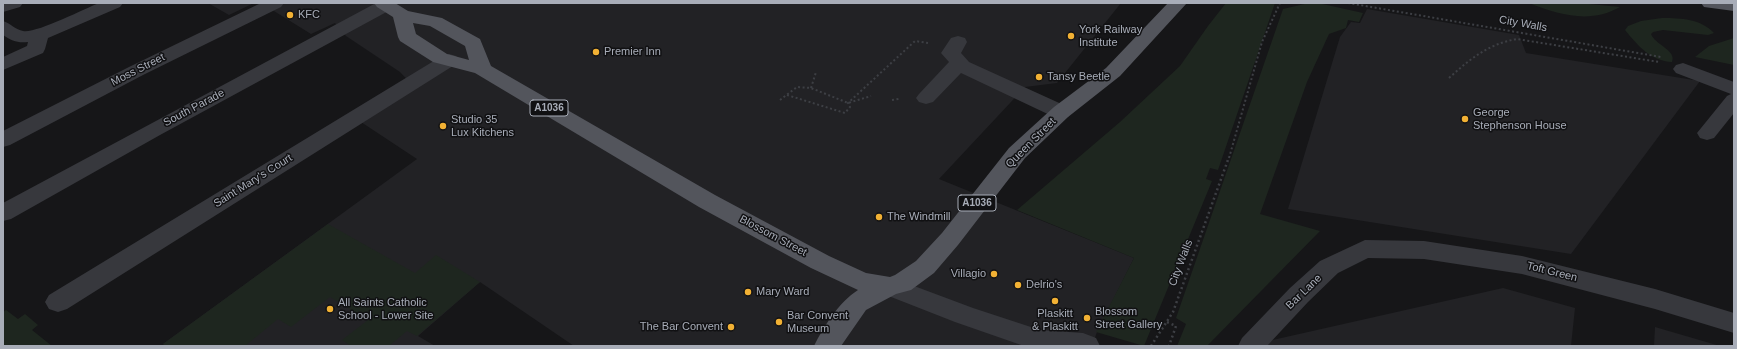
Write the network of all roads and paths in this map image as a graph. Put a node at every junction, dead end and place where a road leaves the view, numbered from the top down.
1 (14, 3) edge
2 (114, 3) edge
3 (275, 3) edge
4 (1178, 3) edge
5 (1280, 3) edge
6 (1348, 3) edge
7 (1710, 3) edge
8 (384, 4) edge
9 (1734, 6) edge
10 (3, 7) edge
11 (402, 15) junction
12 (3, 27) edge
13 (40, 35) junction
14 (958, 51) junction
15 (1663, 58) dead end
16 (449, 60) junction
17 (3, 64) edge
18 (482, 69) junction
19 (1683, 69) joint
20 (816, 72) dead end
21 (1449, 78) dead end
22 (811, 88) junction
23 (1734, 89) edge
24 (787, 95) junction
25 (871, 96) dead end
26 (926, 98) dead end
27 (780, 100) dead end
28 (1734, 100) edge
29 (848, 103) junction
30 (1061, 112) junction
31 (1708, 133) dead end
32 (3, 140) edge
33 (3, 213) edge
34 (1365, 249) joint
35 (890, 286) junction
36 (58, 302) dead end
37 (1167, 322) junction
38 (1734, 323) edge
39 (827, 346) edge
40 (1087, 346) edge
41 (1151, 346) edge
42 (1169, 346) edge
43 (1251, 346) edge

1 - 10 street
2 - 13 street
3 - 32 street, Moss Street
4 - 30 main road, Queen Street / A1036
5 - 37 path, City Walls
6 - 15 path, City Walls
7 - 9 main road
8 - 11 main road
8 - 33 street, South Parade
11 - 16 main road, Blossom Street / A1036
11 - 18 main road
12 - 13 street
13 - 17 street
14 - 26 street
14 - 29 path
14 - 30 street
16 - 18 main road, Blossom Street / A1036
16 - 36 street, Saint Mary's Court
18 - 35 main road, Blossom Street / A1036
19 - 21 path
19 - 23 street
20 - 22 path
22 - 24 path
22 - 29 path
24 - 27 path
24 - 29 path
25 - 29 path
28 - 31 street
30 - 35 main road, Queen Street / A1036
34 - 38 street, Toft Green
34 - 43 street, Bar Lane
35 - 39 main road, A1036
35 - 40 street, Blossom Street
37 - 41 path, City Walls
37 - 42 path

